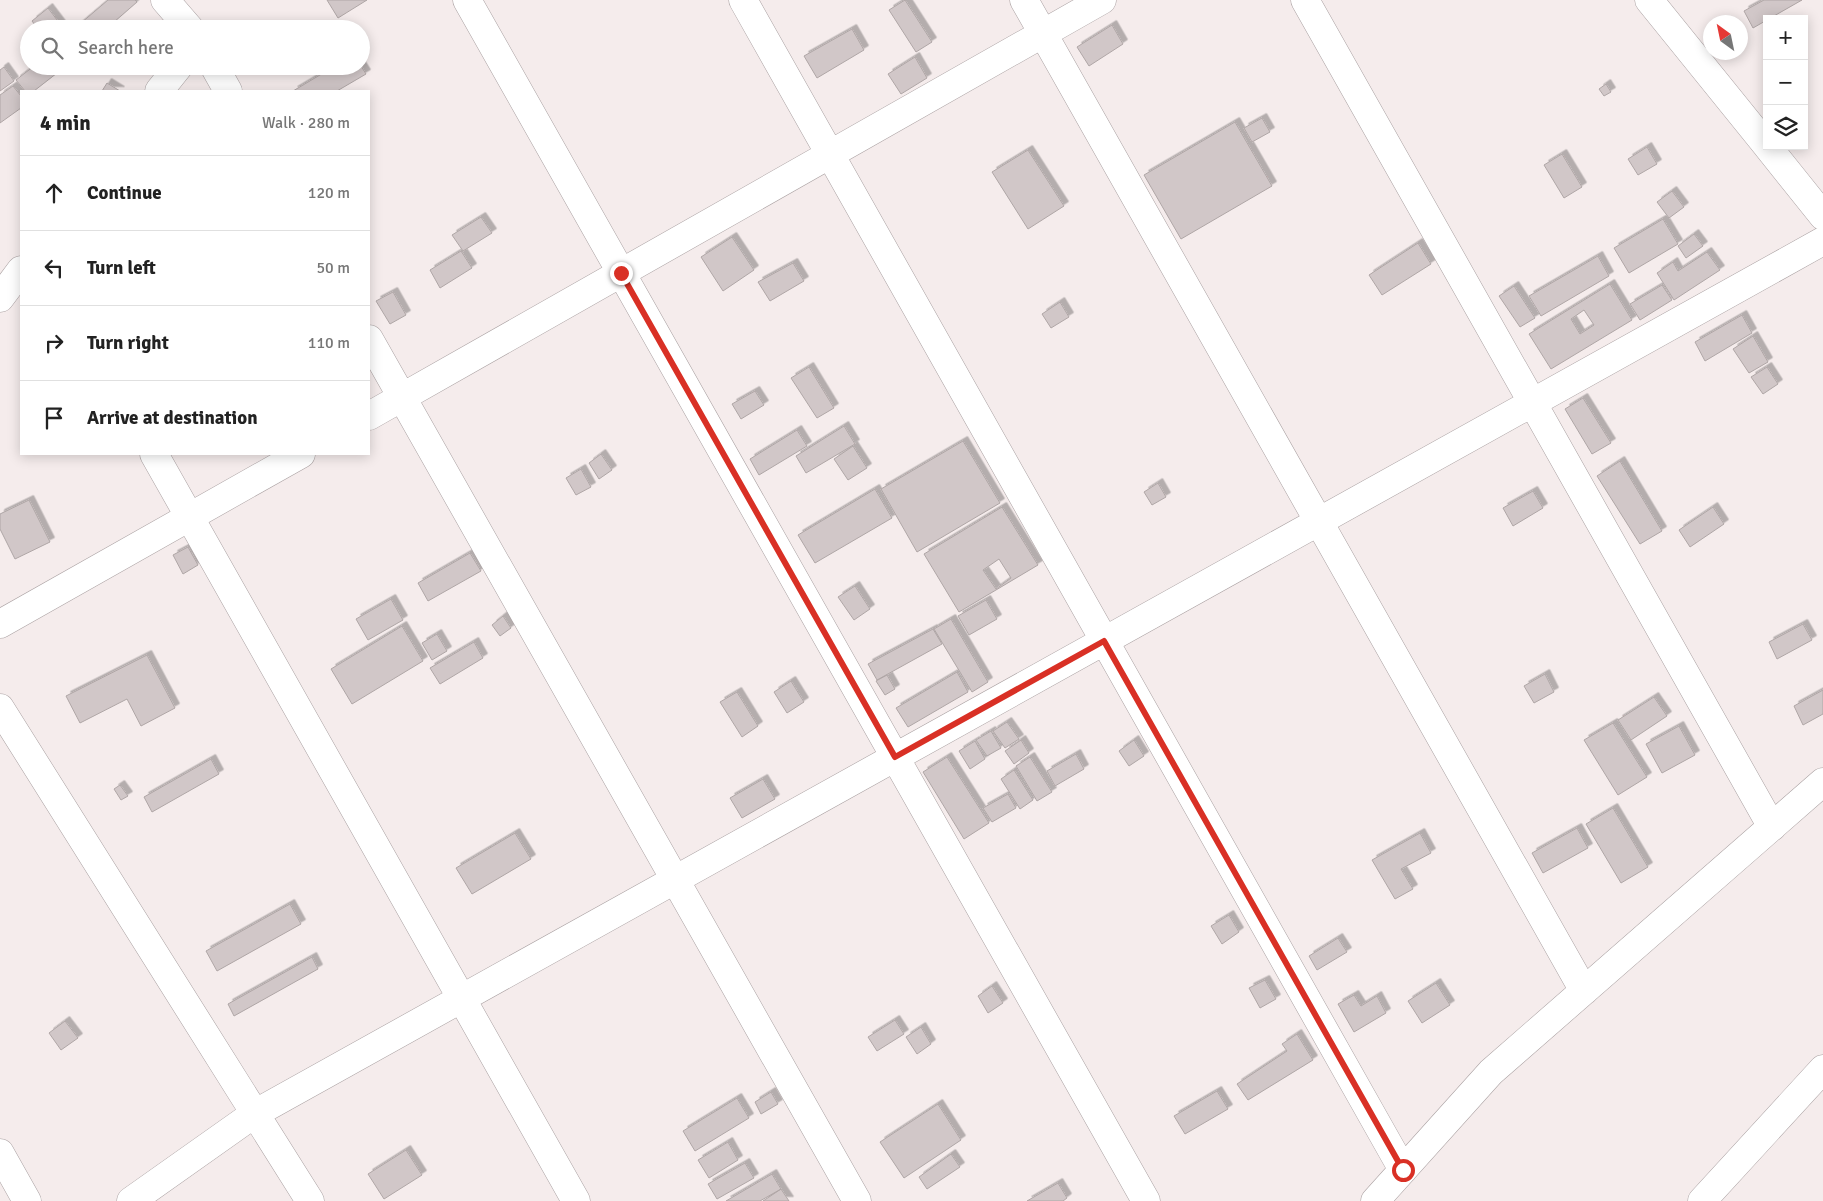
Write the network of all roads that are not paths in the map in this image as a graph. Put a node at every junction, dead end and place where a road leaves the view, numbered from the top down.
1 (165, 0) edge
2 (466, 0) edge
3 (743, 0) edge
4 (1024, 0) edge
5 (1102, 0) edge
6 (1305, 0) edge
7 (1649, 0) edge
8 (182, 20) edge
9 (1043, 34) junction
10 (171, 75) edge
11 (219, 75) edge
12 (160, 90) edge
13 (227, 90) edge
14 (1763, 141) edge
15 (1770, 150) edge
16 (830, 154) junction
17 (1823, 216) edge
18 (1823, 241) edge
19 (20, 271) edge
20 (621, 273) junction
21 (0, 298) edge
22 (370, 341) edge
23 (402, 397) junction
24 (1532, 403) junction
25 (370, 415) edge
26 (155, 455) edge
27 (299, 455) edge
28 (190, 517) junction
29 (1318, 522) junction
30 (0, 624) edge
31 (1104, 641) junction
32 (0, 708) edge
33 (895, 757) junction
34 (1823, 782) edge
35 (1772, 827) junction
36 (675, 879) junction
37 (1584, 991) junction
38 (461, 998) junction
39 (1823, 1068) edge
40 (254, 1114) junction
41 (0, 1153) edge
42 (1403, 1170) junction
43 (27, 1201) edge
44 (131, 1201) edge
45 (310, 1201) edge
46 (576, 1201) edge
47 (857, 1201) edge
48 (1146, 1201) edge
49 (1375, 1201) edge
50 (1702, 1201) edge

1 - 8 street
2 - 20 street
3 - 16 street
4 - 9 street
5 - 9 street
6 - 24 street
7 - 14 street
9 - 16 street
9 - 29 street
10 - 12 street
11 - 13 street
15 - 17 street
16 - 20 street
16 - 31 street
18 - 24 street
19 - 21 street
20 - 23 street
20 - 33 street
22 - 23 street
23 - 25 street
23 - 36 street
24 - 29 street
24 - 35 street
26 - 28 street
27 - 28 street
28 - 30 street
28 - 38 street
29 - 31 street
29 - 37 street
31 - 33 street
31 - 42 street
32 - 40 street
33 - 36 street
33 - 48 street
34 - 35 street
35 - 37 street
36 - 38 street
36 - 47 street
37 - 42 street
38 - 40 street
38 - 46 street
39 - 50 street
40 - 44 street
40 - 45 street
41 - 43 street
42 - 49 street

